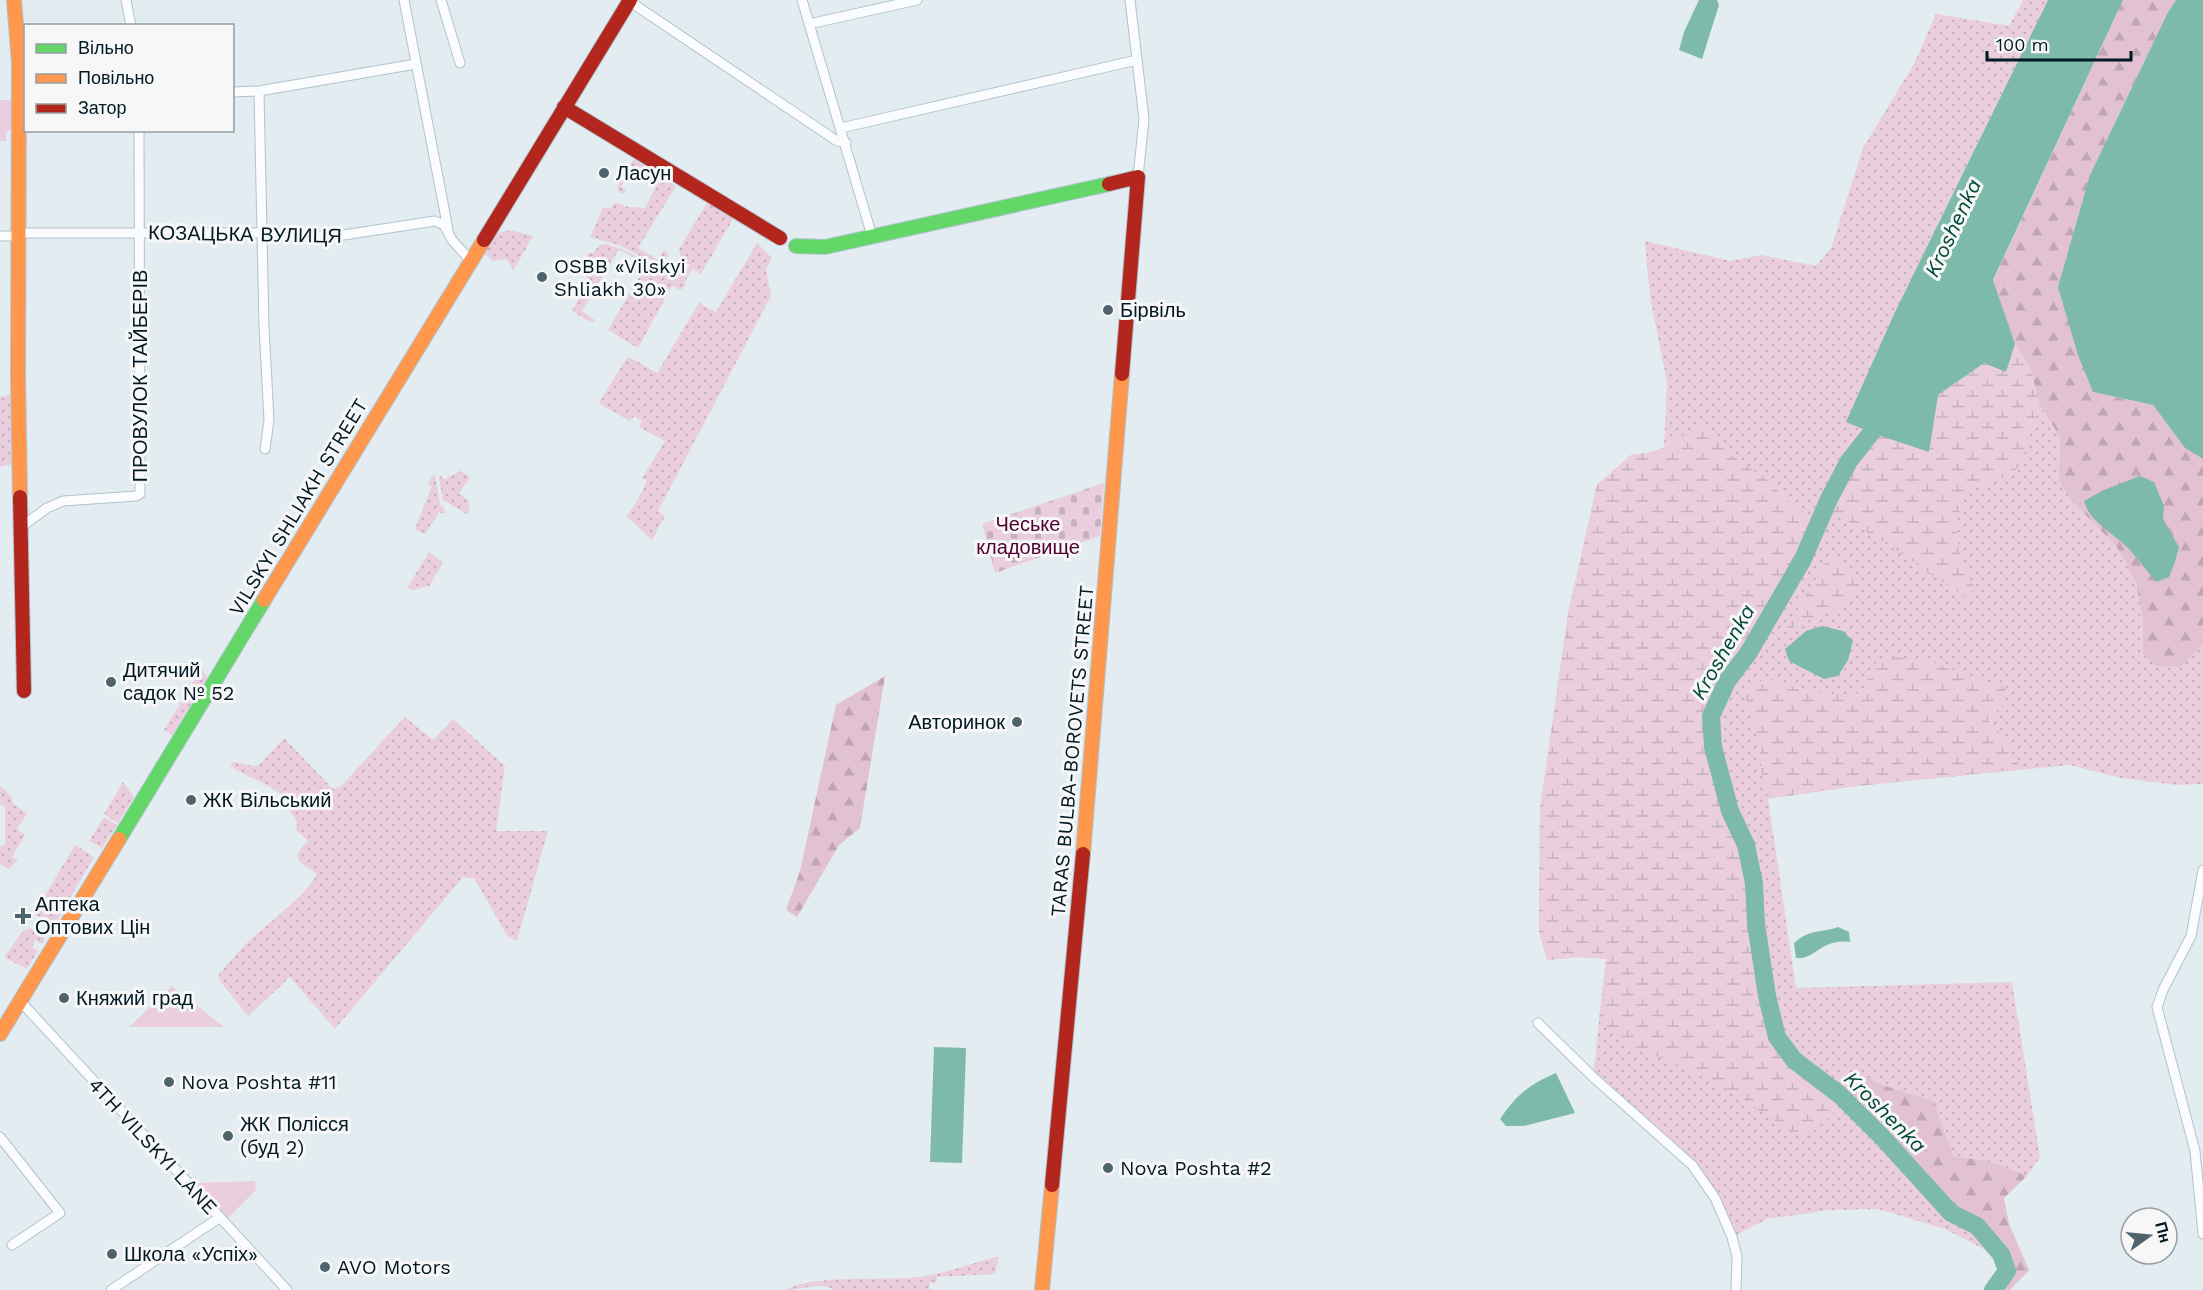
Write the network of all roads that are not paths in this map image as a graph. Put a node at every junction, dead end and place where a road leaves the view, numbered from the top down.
1 (14, 0) edge
2 (126, 0) edge
3 (404, 0) edge
4 (441, 0) edge
5 (802, 0) edge
6 (916, 0) edge
7 (1130, 0) edge
8 (629, 1) edge
9 (131, 24) edge
10 (809, 24) junction
11 (1137, 60) junction
12 (460, 63) dead end
13 (416, 64) junction
14 (259, 91) junction
15 (234, 92) edge
16 (564, 107) junction
17 (841, 128) junction
18 (139, 132) edge
19 (846, 143) junction
20 (1138, 177) junction
21 (140, 232) junction
22 (448, 232) junction
23 (18, 233) junction
24 (263, 233) junction
25 (872, 236) junction
26 (0, 237) edge
27 (780, 238) joint
28 (796, 246) joint
29 (470, 260) junction
30 (265, 449) dead end
31 (21, 527) junction
32 (24, 691) dead end
33 (2203, 870) edge
34 (21, 1002) junction
35 (1538, 1023) dead end
36 (0, 1034) edge
37 (0, 1137) edge
38 (2199, 1152) edge
39 (219, 1218) junction
40 (2203, 1234) edge
41 (12, 1245) dead end
42 (111, 1290) edge
43 (287, 1290) edge
44 (1042, 1290) edge
45 (1736, 1290) edge

1 - 23 street
2 - 9 street
3 - 13 street
4 - 12 street
5 - 10 street
6 - 10 street
7 - 11 street, TARAS BULBA-BOROVETS STREET
8 - 16 street, VILSKYI SHLIAKH STREET
8 - 19 street
10 - 17 street
11 - 17 street
11 - 20 street, TARAS BULBA-BOROVETS STREET
13 - 14 street
13 - 22 street
14 - 15 street
14 - 24 street
16 - 27 street
16 - 29 street, VILSKYI SHLIAKH STREET
17 - 19 street
18 - 21 street, ПРОВУЛОК ТАЙБЕРІВ
19 - 25 street
20 - 25 street
20 - 44 street, TARAS BULBA-BOROVETS STREET
21 - 23 street, КОЗАЦЬКА ВУЛИЦЯ
21 - 24 street, КОЗАЦЬКА ВУЛИЦЯ
21 - 31 street, ПРОВУЛОК ТАЙБЕРІВ
22 - 24 street, КОЗАЦЬКА ВУЛИЦЯ
22 - 29 street
23 - 26 street, КОЗАЦЬКА ВУЛИЦЯ
23 - 31 street
24 - 30 street
25 - 28 street
27 - 28 street
29 - 34 street, VILSKYI SHLIAKH STREET
31 - 32 street
33 - 38 street
34 - 36 street, VILSKYI SHLIAKH STREET
34 - 39 street, 4TH VILSKYI LANE
35 - 45 street
37 - 41 street
38 - 40 street
39 - 42 street
39 - 43 street, 4TH VILSKYI LANE

